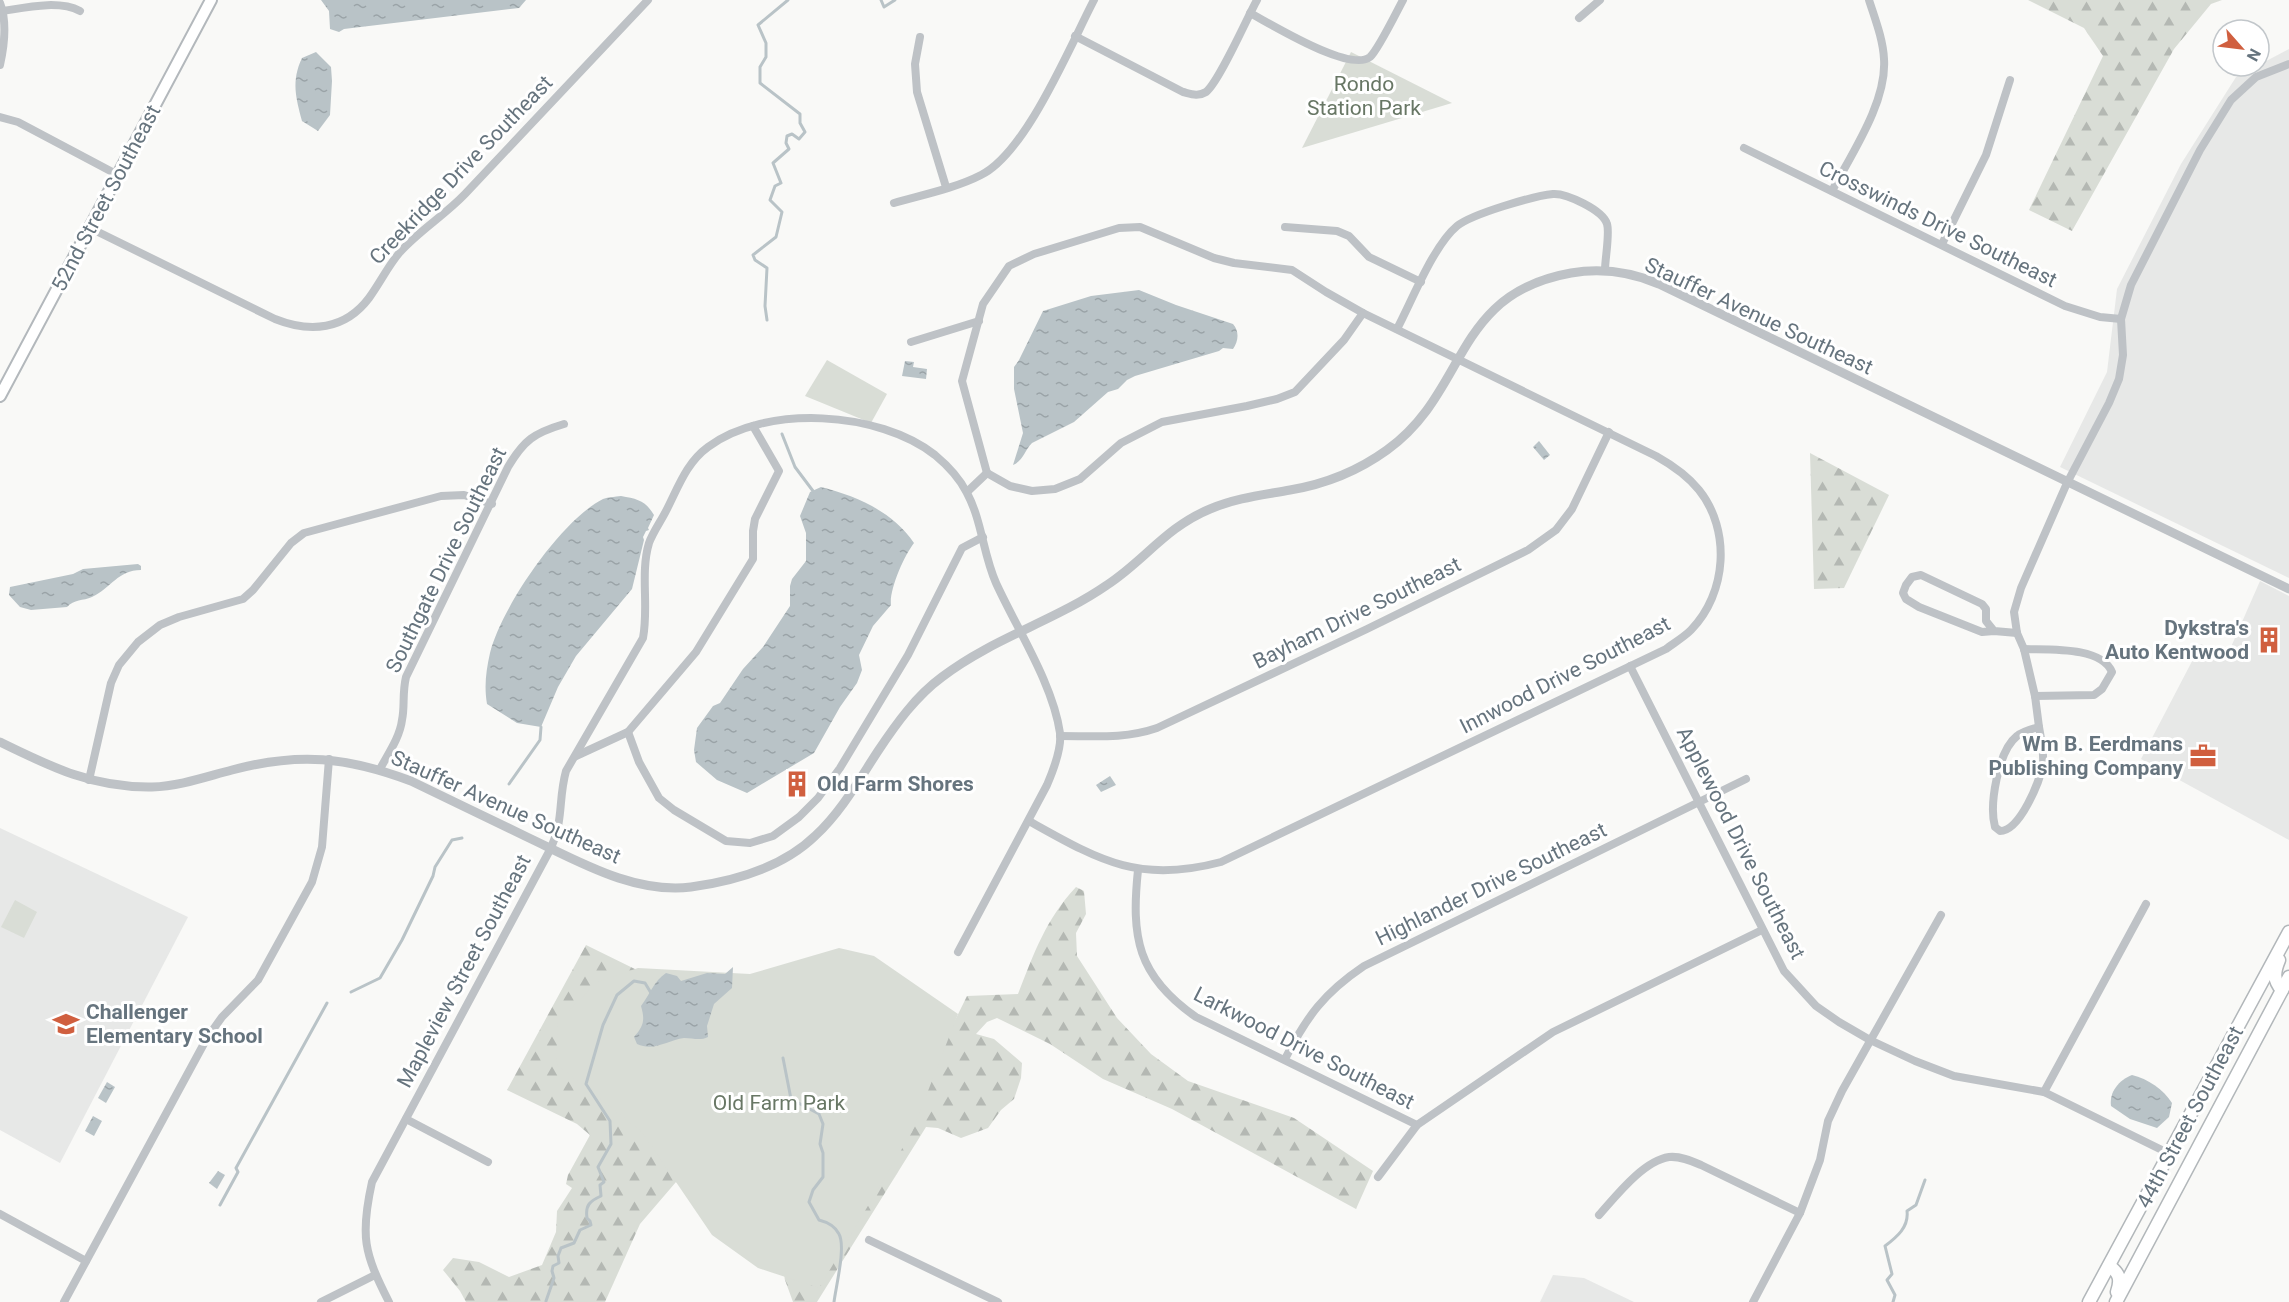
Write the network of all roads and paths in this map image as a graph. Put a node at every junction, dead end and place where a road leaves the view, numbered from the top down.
1 (211, 0) edge
2 (648, 0) edge
3 (1094, 0) edge
4 (1257, 0) edge
5 (1403, 0) edge
6 (1600, 0) edge
7 (1869, 0) edge
8 (2, 7) edge
9 (80, 11) dead end
10 (1250, 13) junction
11 (1579, 18) dead end
12 (1075, 36) junction
13 (920, 37) dead end
14 (2289, 64) edge
15 (0, 65) edge
16 (2010, 80) dead end
17 (0, 117) edge
18 (1744, 148) dead end
19 (118, 175) junction
20 (946, 187) junction
21 (1832, 191) junction
22 (894, 203) dead end
23 (1285, 227) dead end
24 (90, 228) junction
25 (1942, 244) junction
26 (1605, 270) junction
27 (1421, 282) junction
28 (1363, 313) junction
29 (2121, 319) junction
30 (979, 321) junction
31 (1397, 329) junction
32 (911, 342) dead end
33 (1458, 359) junction
34 (0, 396) edge
35 (564, 424) dead end
36 (753, 426) junction
37 (1610, 432) junction
38 (987, 473) junction
39 (2067, 483) junction
40 (967, 492) junction
41 (492, 504) junction
42 (982, 537) junction
43 (2289, 589) edge
44 (1019, 631) junction
45 (1994, 631) junction
46 (2017, 633) junction
47 (2024, 649) junction
48 (1630, 666) junction
49 (2035, 696) junction
50 (2039, 727) junction
51 (628, 732) junction
52 (1060, 736) junction
53 (0, 742) edge
54 (576, 756) junction
55 (329, 759) junction
56 (380, 769) junction
57 (1746, 779) dead end
58 (89, 780) junction
59 (1701, 803) junction
60 (1029, 821) junction
61 (551, 848) junction
62 (1138, 870) junction
63 (2146, 904) dead end
64 (1941, 915) dead end
65 (1762, 930) junction
66 (2289, 932) edge
67 (2289, 937) edge
68 (958, 952) dead end
69 (2289, 977) edge
70 (2286, 991) edge
71 (1870, 1040) junction
72 (1285, 1059) junction
73 (2044, 1092) junction
74 (406, 1119) junction
75 (1417, 1125) junction
76 (2170, 1154) junction
77 (488, 1162) dead end
78 (1378, 1177) dead end
79 (2174, 1192) junction
80 (1800, 1213) junction
81 (0, 1214) edge
82 (1599, 1215) dead end
83 (868, 1240) dead end
84 (86, 1261) junction
85 (2109, 1266) junction
86 (375, 1275) junction
87 (64, 1302) edge
88 (321, 1302) edge
89 (389, 1302) edge
90 (998, 1302) edge
91 (1753, 1302) edge
92 (2090, 1302) edge
93 (2115, 1302) edge

1 - 19 main road, 52nd Street Southeast
2 - 24 street, Creekridge Drive Southeast
3 - 12 street
4 - 10 street
5 - 10 street
6 - 11 street
7 - 21 street
8 - 9 street
8 - 15 street
10 - 12 street
12 - 20 street
13 - 20 street
14 - 29 street
16 - 25 street
17 - 19 street
18 - 21 street, Crosswinds Drive Southeast
19 - 24 main road, 52nd Street Southeast
20 - 22 street
21 - 25 street, Crosswinds Drive Southeast
23 - 27 street
24 - 34 main road, 52nd Street Southeast
25 - 29 street, Crosswinds Drive Southeast
26 - 27 street
26 - 33 street, Stauffer Avenue Southeast
26 - 39 street, Stauffer Avenue Southeast
27 - 31 street
28 - 30 street, Innwood Drive Southeast
28 - 31 street, Innwood Drive Southeast
28 - 38 street
29 - 39 street
30 - 32 street
30 - 38 street, Innwood Drive Southeast
31 - 33 street, Innwood Drive Southeast
33 - 37 street, Innwood Drive Southeast
33 - 44 street, Stauffer Avenue Southeast
35 - 41 street, Southgate Drive Southeast
36 - 40 street, Mapleview Street Southeast
36 - 51 street
36 - 54 street, Mapleview Street Southeast
37 - 48 street, Innwood Drive Southeast
37 - 52 street, Bayham Drive Southeast
38 - 40 street
39 - 43 street, Stauffer Avenue Southeast
39 - 46 street
40 - 42 street, Mapleview Street Southeast
41 - 56 street, Southgate Drive Southeast
41 - 58 street
42 - 44 street, Mapleview Street Southeast
42 - 51 street
44 - 52 street, Mapleview Street Southeast
44 - 61 street, Stauffer Avenue Southeast
45 - 45 street
45 - 46 street
46 - 47 street
47 - 49 street
47 - 49 street
48 - 59 street, Applewood Drive Southeast
48 - 62 street, Innwood Drive Southeast
49 - 50 street
50 - 50 street
51 - 54 street
52 - 60 street
53 - 58 street, Stauffer Avenue Southeast
54 - 61 street, Mapleview Street Southeast
55 - 56 street, Stauffer Avenue Southeast
55 - 58 street, Stauffer Avenue Southeast
55 - 84 street
56 - 61 street, Stauffer Avenue Southeast
57 - 59 street, Highlander Drive Southeast
59 - 65 street, Applewood Drive Southeast
59 - 72 street, Highlander Drive Southeast
60 - 62 street, Innwood Drive Southeast
60 - 68 street
61 - 74 street, Mapleview Street Southeast
62 - 72 street, Larkwood Drive Southeast
63 - 73 street
64 - 71 street
65 - 71 street, Applewood Drive Southeast
65 - 75 street
66 - 76 main road, 44th Street Southeast
67 - 70 main road
69 - 70 main road, 44th Street Southeast
70 - 79 main road, 44th Street Southeast
71 - 73 street, Applewood Drive Southeast
71 - 80 street
72 - 75 street, Larkwood Drive Southeast
73 - 76 street, Applewood Drive Southeast
74 - 77 street
74 - 86 street, Mapleview Street Southeast
75 - 78 street
76 - 79 main road
76 - 85 main road, 44th Street Southeast
79 - 93 main road, 44th Street Southeast
80 - 82 street
80 - 91 street
81 - 84 street
83 - 90 street
84 - 87 street
85 - 92 main road, 44th Street Southeast
85 - 93 main road
86 - 88 street
86 - 89 street, Mapleview Street Southeast

